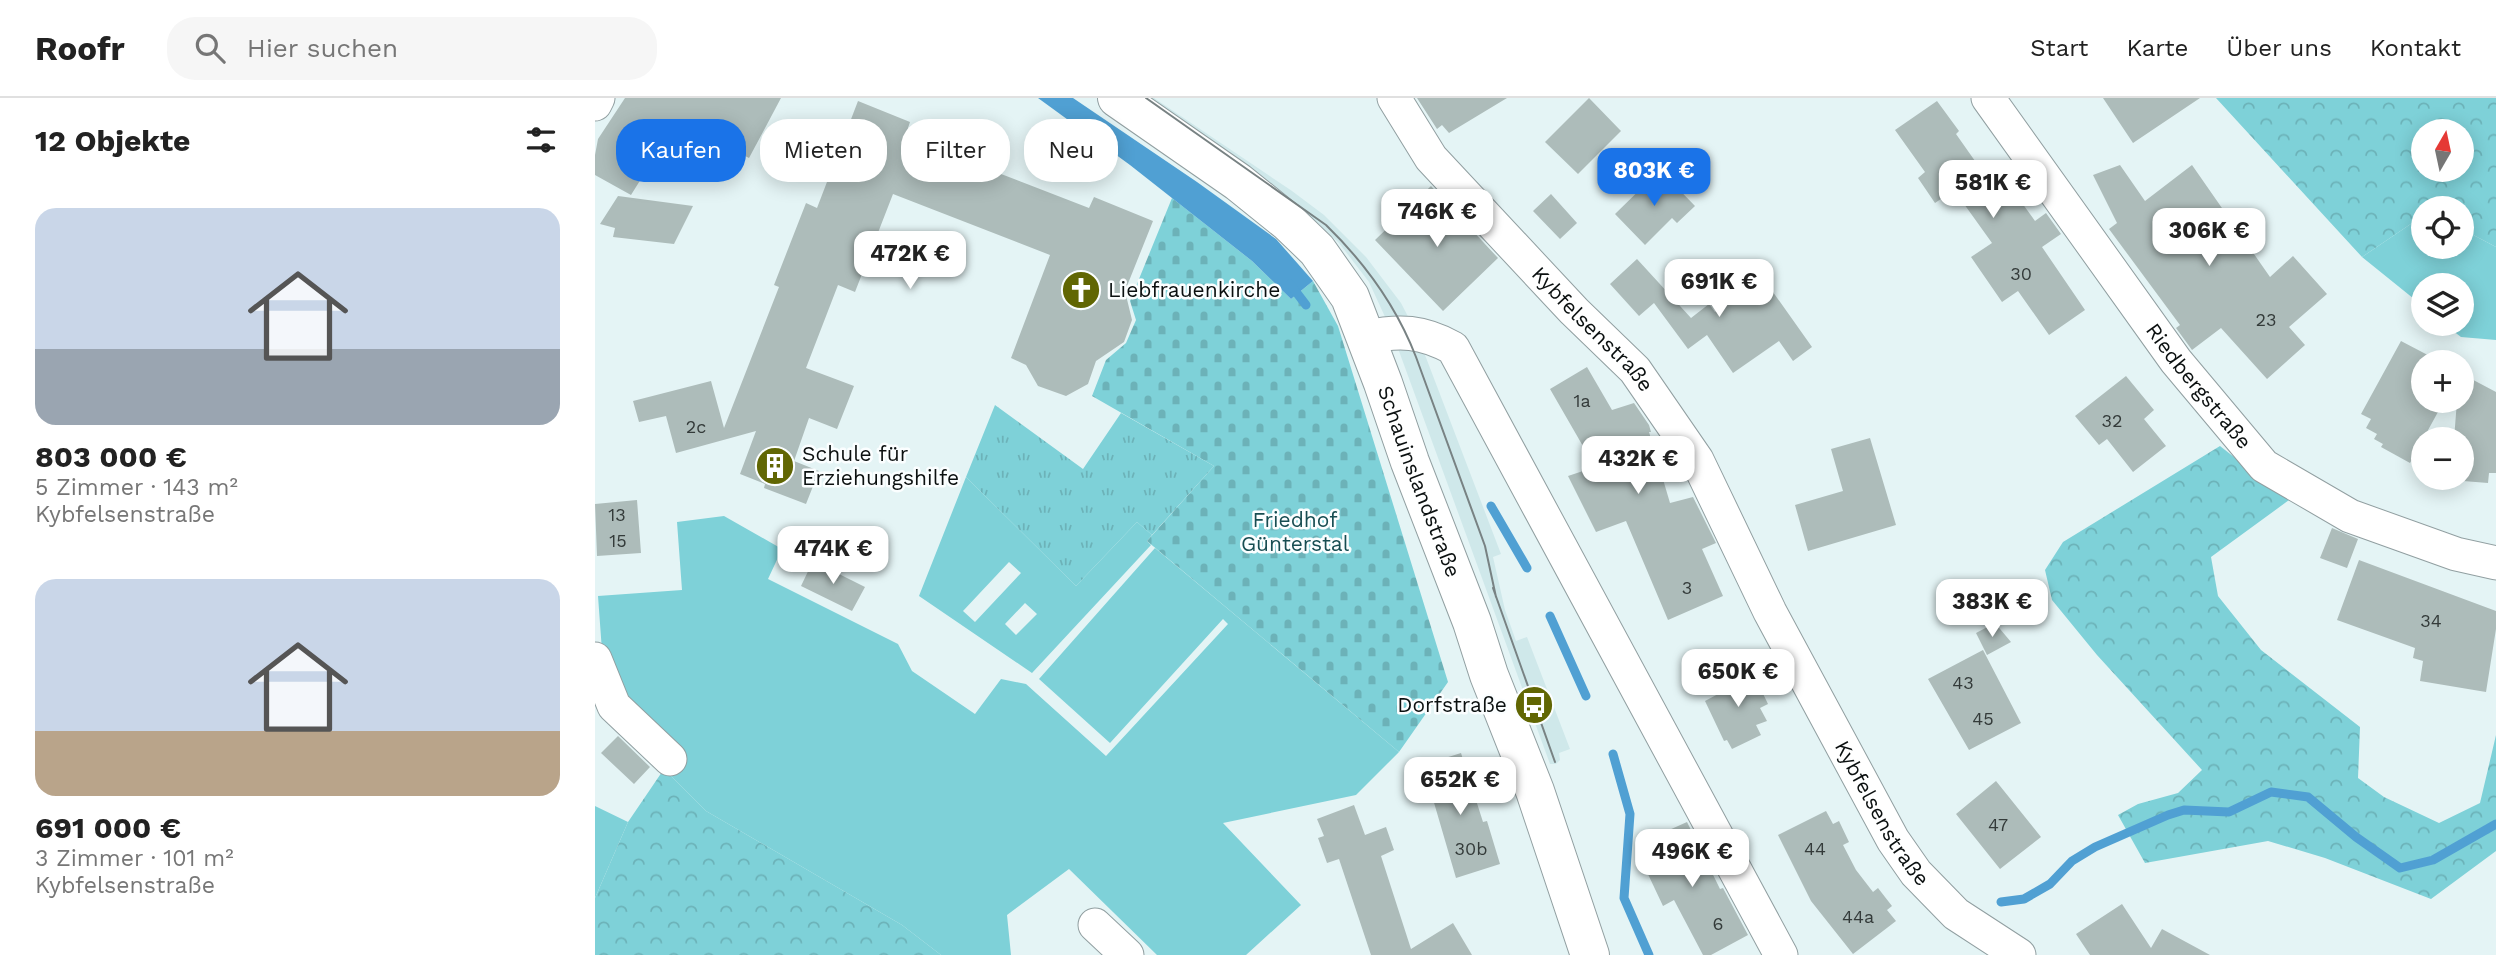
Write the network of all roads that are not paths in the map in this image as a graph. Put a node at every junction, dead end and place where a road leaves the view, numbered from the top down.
1 (599, 98) edge
2 (1117, 98) edge
3 (1394, 98) edge
4 (1988, 98) edge
5 (595, 104) edge
6 (1366, 337) junction
7 (2496, 563) edge
8 (595, 659) edge
9 (670, 759) dead end
10 (1095, 925) dead end
11 (1127, 955) edge
12 (1590, 955) edge
13 (1781, 955) edge
14 (2019, 955) edge

1 - 5 street
2 - 6 main road, Schauinslandstraße
3 - 14 street, Kybfelsenstraße
4 - 7 street, Riedbergstraße
6 - 12 main road, Schauinslandstraße
6 - 13 street
8 - 9 street
10 - 11 street

